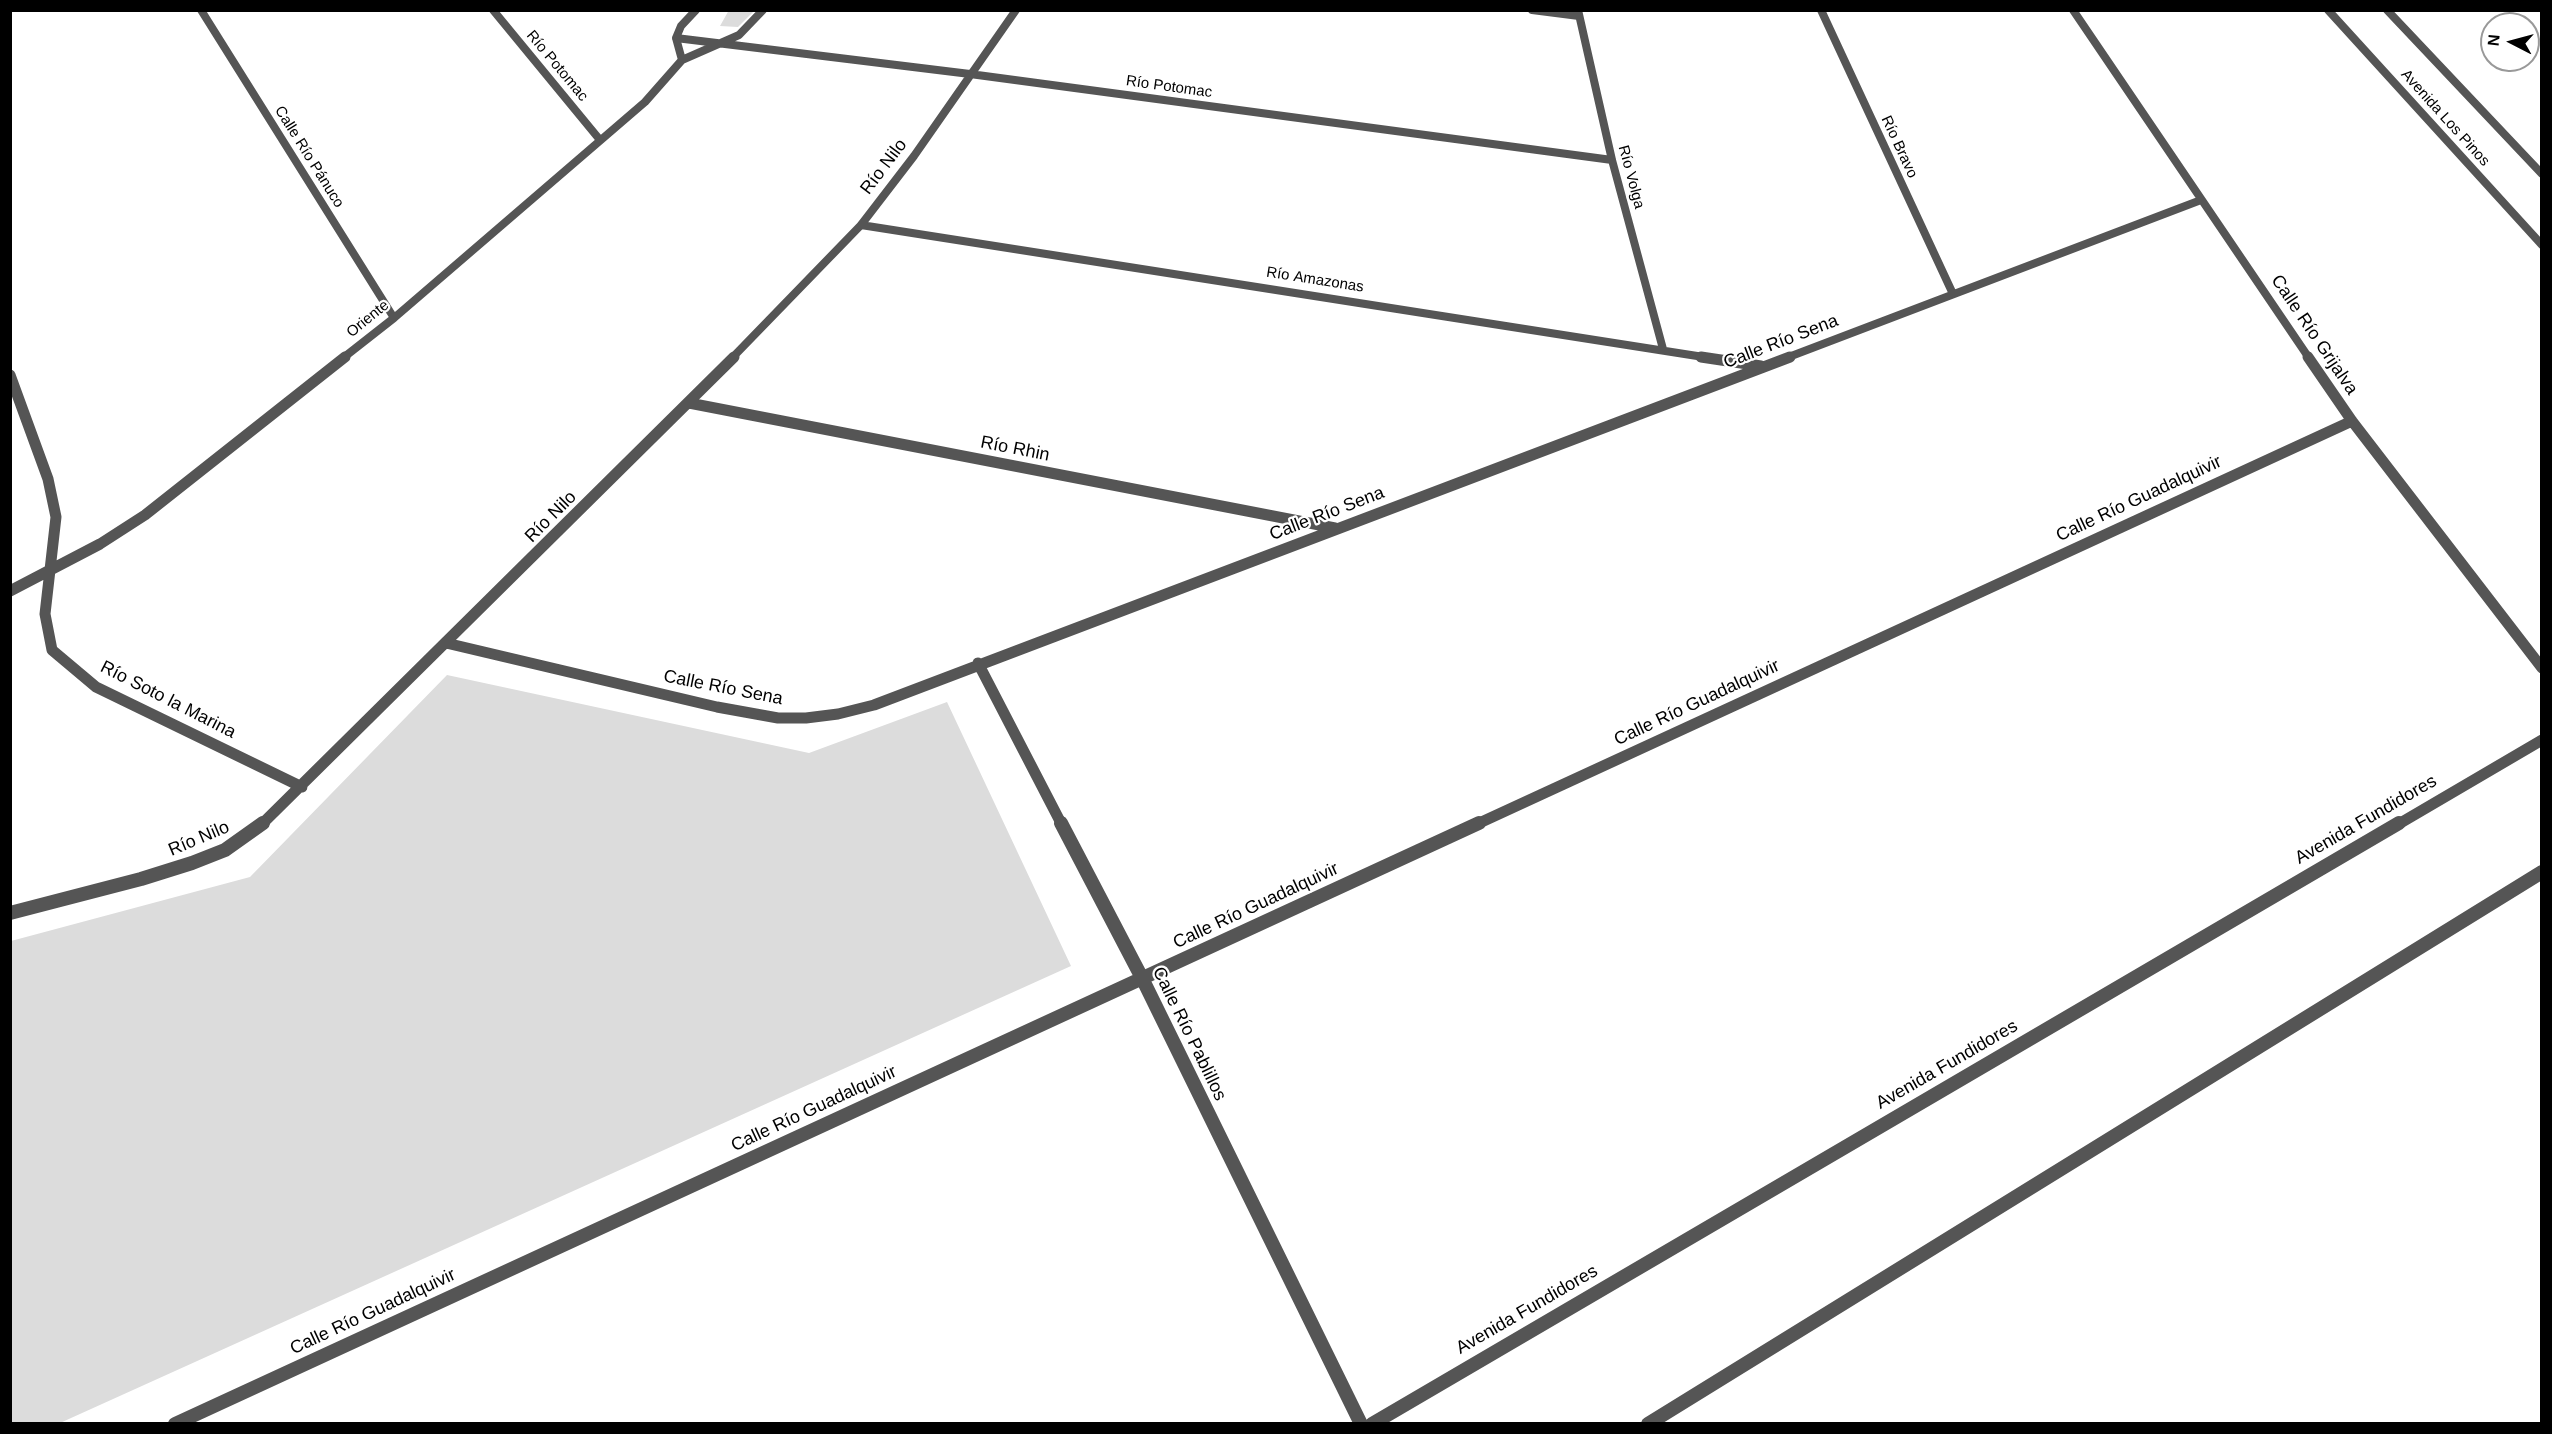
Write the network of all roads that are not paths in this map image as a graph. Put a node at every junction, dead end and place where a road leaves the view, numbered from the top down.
1 (201, 10) edge
2 (493, 10) edge
3 (696, 10) edge
4 (763, 10) edge
5 (1016, 10) edge
6 (1532, 10) edge
7 (1821, 10) edge
8 (2073, 10) edge
9 (2328, 10) edge
10 (2387, 10) edge
11 (1579, 13) edge
12 (676, 38) junction
13 (722, 44) junction
14 (682, 60) junction
15 (970, 74) junction
16 (600, 140) junction
17 (1612, 160) junction
18 (2541, 174) edge
19 (2201, 200) junction
20 (861, 225) junction
21 (2541, 244) edge
22 (1953, 294) junction
23 (394, 318) junction
24 (1663, 349) junction
25 (1763, 366) junction
26 (11, 377) edge
27 (689, 403) junction
28 (2352, 421) junction
29 (1335, 528) junction
30 (49, 572) junction
31 (10, 591) edge
32 (446, 643) junction
33 (978, 663) junction
34 (2541, 668) edge
35 (2541, 740) edge
36 (302, 787) junction
37 (2541, 872) edge
38 (10, 913) edge
39 (1142, 978) junction
40 (175, 1424) edge
41 (1361, 1424) edge
42 (1371, 1424) edge
43 (1648, 1424) edge

1 - 23 street, Calle Río Pánuco
2 - 16 street, Río Potomac
3 - 12 street
4 - 13 street, Oriente
5 - 15 street, Río Nilo
6 - 11 street
7 - 22 street, Río Bravo
8 - 19 street, Calle Río Grijalva
9 - 21 street, Avenida Los Pinos
10 - 18 street, Avenida Los Pinos
11 - 17 street, Río Volga
12 - 13 street, Río Potomac
12 - 14 street
13 - 14 street, Oriente
13 - 15 street, Río Potomac
14 - 16 street, Oriente
15 - 17 street, Río Potomac
15 - 20 street, Río Nilo
16 - 23 street, Oriente
17 - 24 street, Río Volga
19 - 22 street, Calle Río Sena
19 - 28 street, Calle Río Grijalva
20 - 24 street, Río Amazonas
20 - 27 street, Río Nilo
22 - 25 street, Calle Río Sena
23 - 30 street, Oriente
24 - 25 street, Río Amazonas
25 - 29 street, Calle Río Sena
26 - 30 street, Río Soto la Marina
27 - 29 street, Río Rhin
27 - 32 street, Río Nilo
28 - 34 street, Calle Río Grijalva
28 - 39 street, Calle Río Guadalquivir
29 - 33 street, Calle Río Sena
30 - 31 street, Oriente
30 - 36 street, Río Soto la Marina
32 - 33 street, Calle Río Sena
32 - 36 street, Río Nilo
33 - 39 street, Calle Río Pablillos
35 - 42 street, Avenida Fundidores
36 - 38 street, Río Nilo
37 - 43 street
39 - 40 street, Calle Río Guadalquivir
39 - 41 street, Calle Río Pablillos

